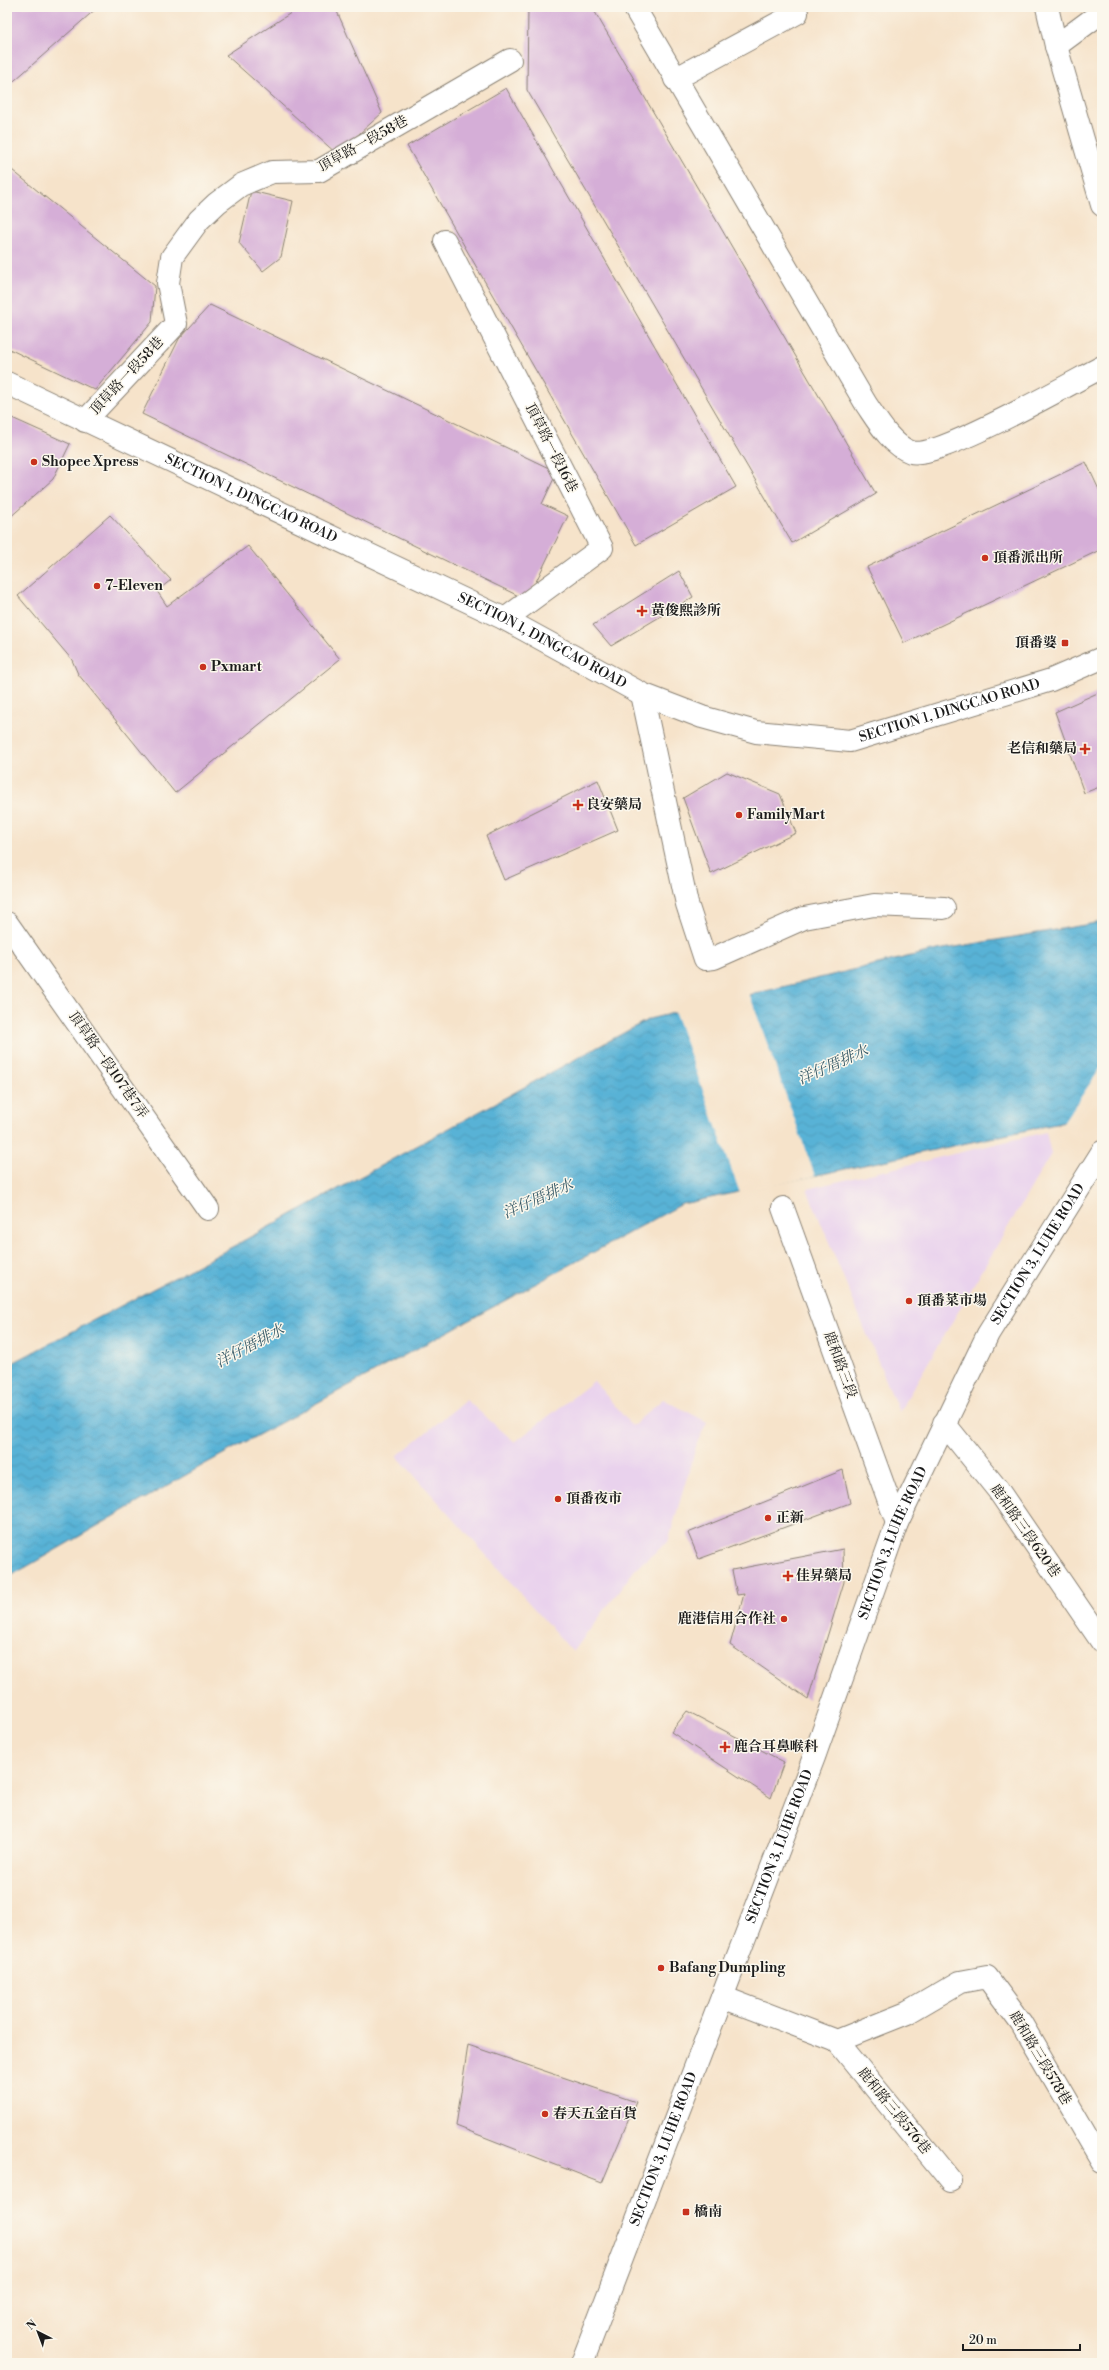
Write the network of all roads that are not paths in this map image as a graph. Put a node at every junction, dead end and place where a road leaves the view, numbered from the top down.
1 (634, 7) edge
2 (1047, 7) edge
3 (1102, 12) edge
4 (796, 13) dead end
5 (1056, 46) junction
6 (510, 60) dead end
7 (675, 79) junction
8 (1102, 205) edge
9 (445, 241) dead end
10 (1102, 367) edge
11 (7, 383) edge
12 (85, 421) junction
13 (505, 619) junction
14 (1102, 658) edge
15 (642, 694) junction
16 (944, 908) dead end
17 (7, 923) edge
18 (1102, 1152) edge
19 (1094, 1176) edge
20 (783, 1208) dead end
21 (208, 1209) dead end
22 (944, 1423) junction
23 (897, 1523) junction
24 (1102, 1642) edge
25 (722, 1997) junction
26 (837, 2041) junction
27 (1102, 2162) edge
28 (951, 2181) dead end
29 (582, 2363) edge

1 - 7 street
2 - 5 street
3 - 5 street
4 - 7 street
5 - 8 street
6 - 12 street, 頂草路一段58巷
7 - 10 street
9 - 13 street, 頂草路一段16巷
11 - 12 street, SECTION 1, DINGCAO ROAD
12 - 13 street, SECTION 1, DINGCAO ROAD
13 - 15 street, SECTION 1, DINGCAO ROAD
14 - 15 street, SECTION 1, DINGCAO ROAD
15 - 16 street
17 - 21 street, 頂草路一段107巷7弄
18 - 19 street, SECTION 3, LUHE ROAD
19 - 22 street, SECTION 3, LUHE ROAD
20 - 23 street, 鹿和路三段
22 - 23 street, SECTION 3, LUHE ROAD
22 - 24 street, 鹿和路三段620巷
23 - 25 street, SECTION 3, LUHE ROAD
25 - 26 street
25 - 29 street, SECTION 3, LUHE ROAD
26 - 27 street, 鹿和路三段578巷
26 - 28 street, 鹿和路三段576巷

